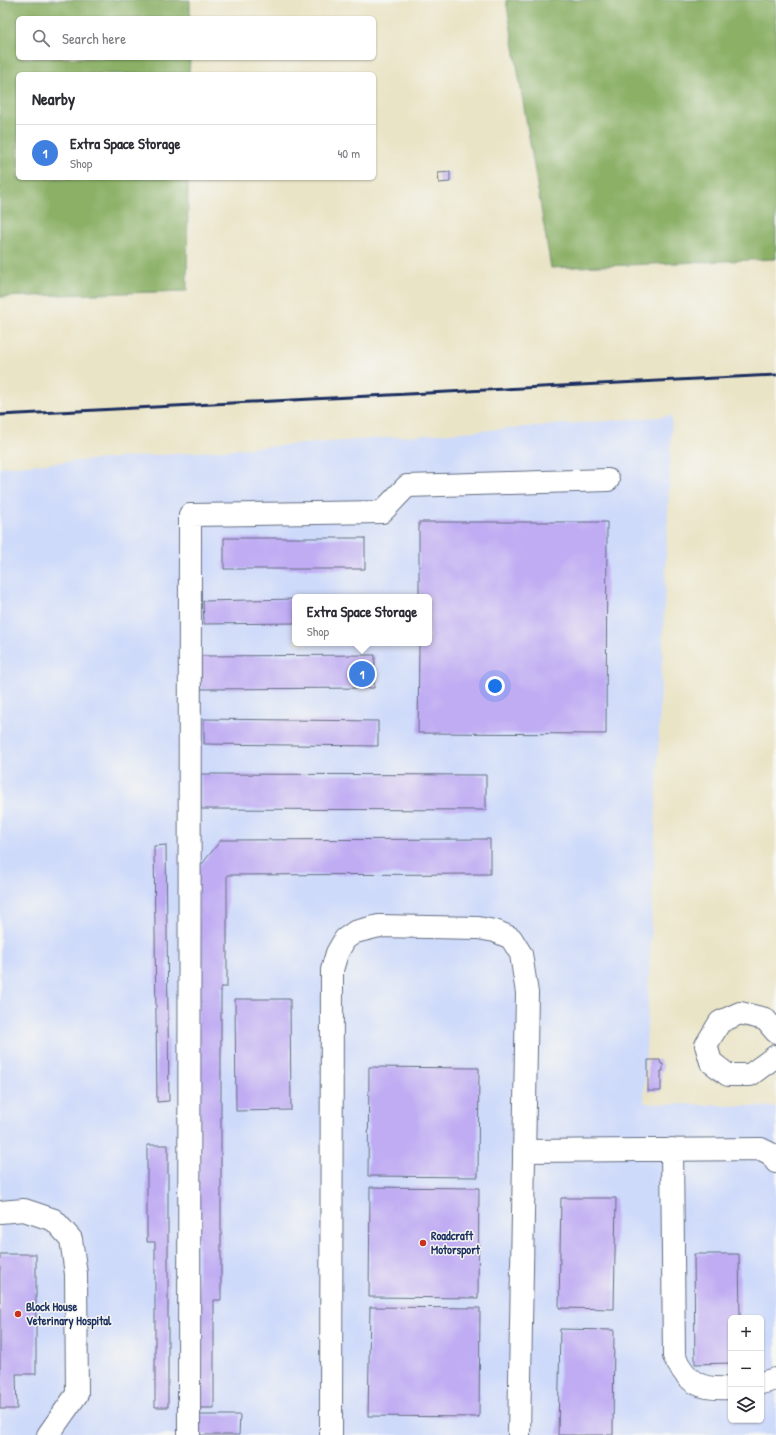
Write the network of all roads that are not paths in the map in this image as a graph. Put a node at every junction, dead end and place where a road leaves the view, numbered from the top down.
1 (608, 480) dead end
2 (776, 1032) edge
3 (776, 1056) edge
4 (672, 1149) junction
5 (524, 1151) junction
6 (776, 1162) edge
7 (0, 1212) edge
8 (776, 1378) edge
9 (764, 1382) edge
10 (728, 1388) edge
11 (48, 1435) edge
12 (189, 1435) edge
13 (331, 1435) edge
14 (519, 1435) edge

1 - 12 lane
2 - 3 lane
4 - 5 lane
4 - 6 lane
4 - 10 lane
5 - 13 lane
5 - 14 lane
7 - 11 lane
8 - 9 lane

